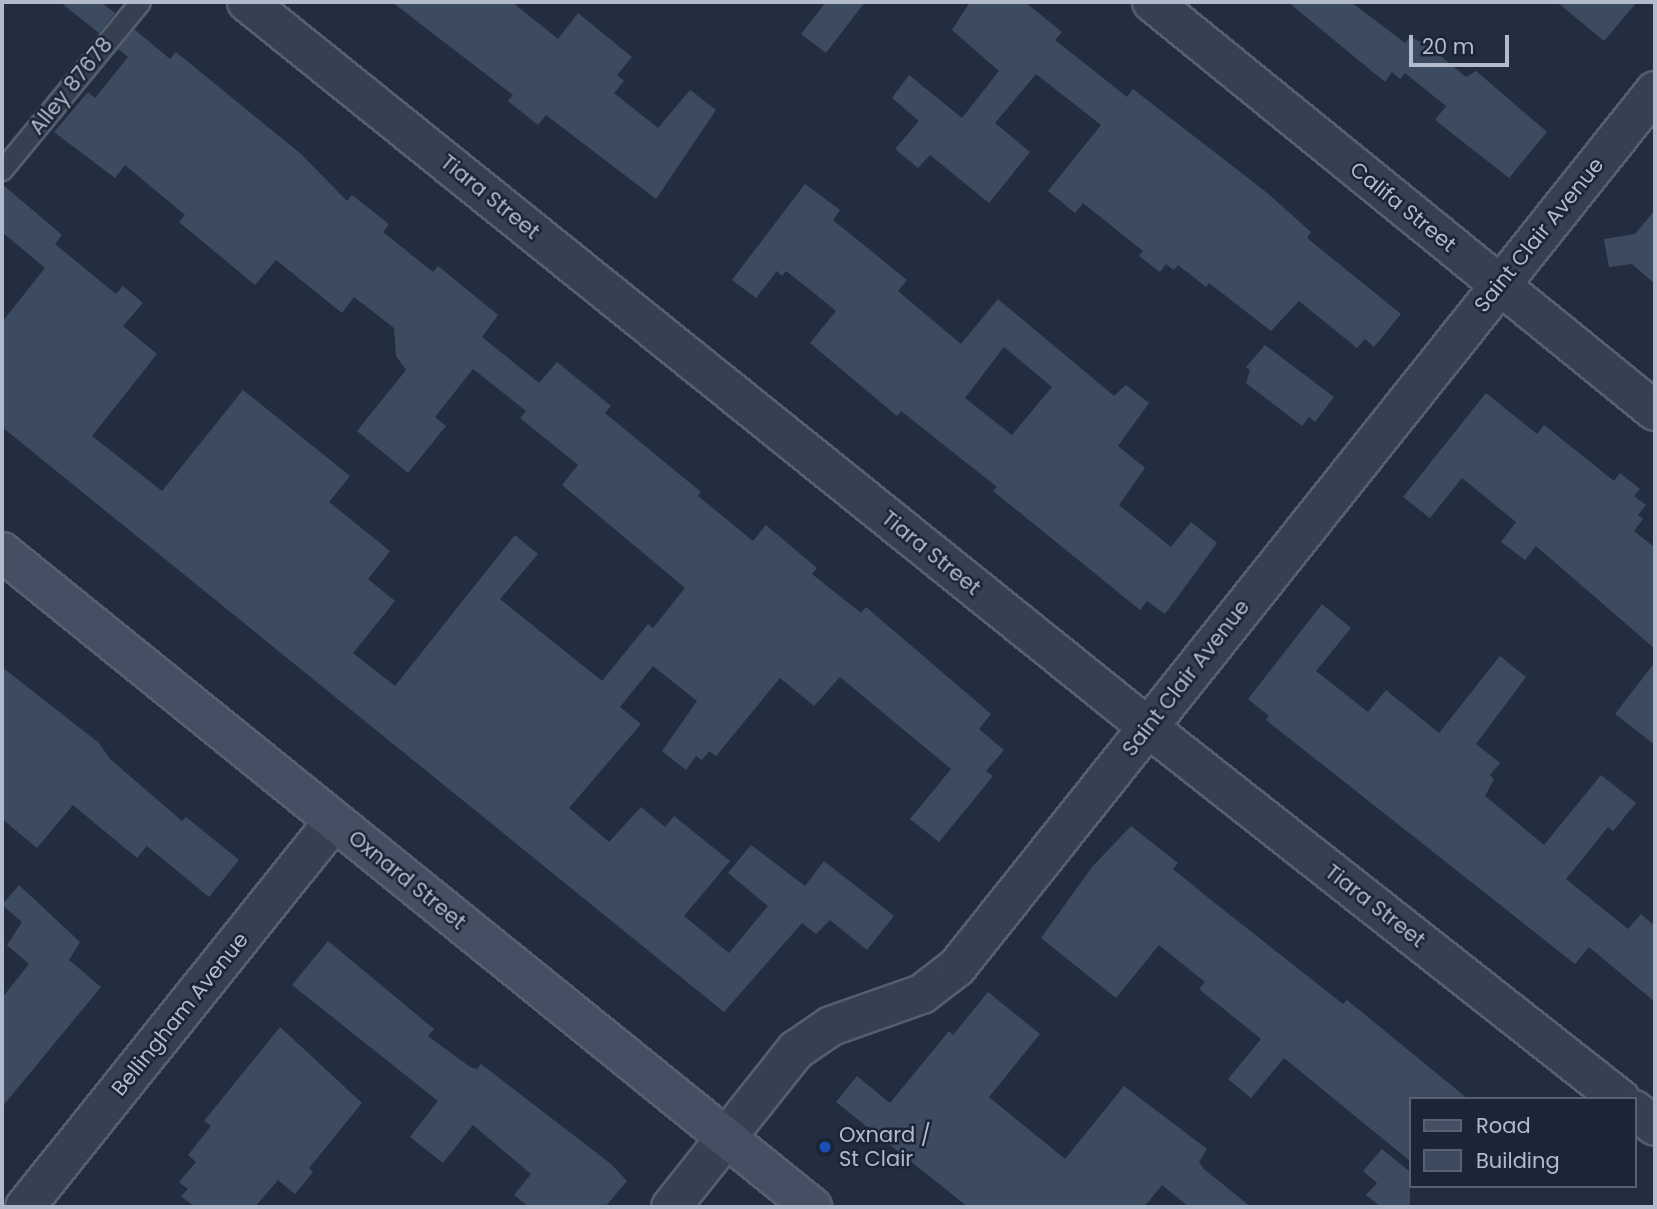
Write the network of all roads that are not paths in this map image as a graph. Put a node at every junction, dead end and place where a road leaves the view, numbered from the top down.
1 (140, 2) edge
2 (247, 2) edge
3 (1152, 2) edge
4 (1655, 91) edge
5 (2, 170) edge
6 (1499, 285) junction
7 (1655, 411) edge
8 (2, 552) edge
9 (1149, 728) junction
10 (334, 821) junction
11 (1617, 1097) edge
12 (1636, 1112) edge
13 (1655, 1126) edge
14 (726, 1138) junction
15 (25, 1207) edge
16 (671, 1207) edge
17 (812, 1207) edge

1 - 5 lane, Alley 87678
2 - 9 street, Tiara Street
3 - 6 street, Califa Street
4 - 6 street, Saint Clair Avenue
6 - 7 street, Califa Street
6 - 9 street, Saint Clair Avenue
8 - 10 main road, Oxnard Street
9 - 11 street, Tiara Street
9 - 14 street, Saint Clair Avenue
10 - 14 main road, Oxnard Street
10 - 15 street, Bellingham Avenue
12 - 13 street
14 - 16 street, Saint Clair Avenue
14 - 17 main road, Oxnard Street

